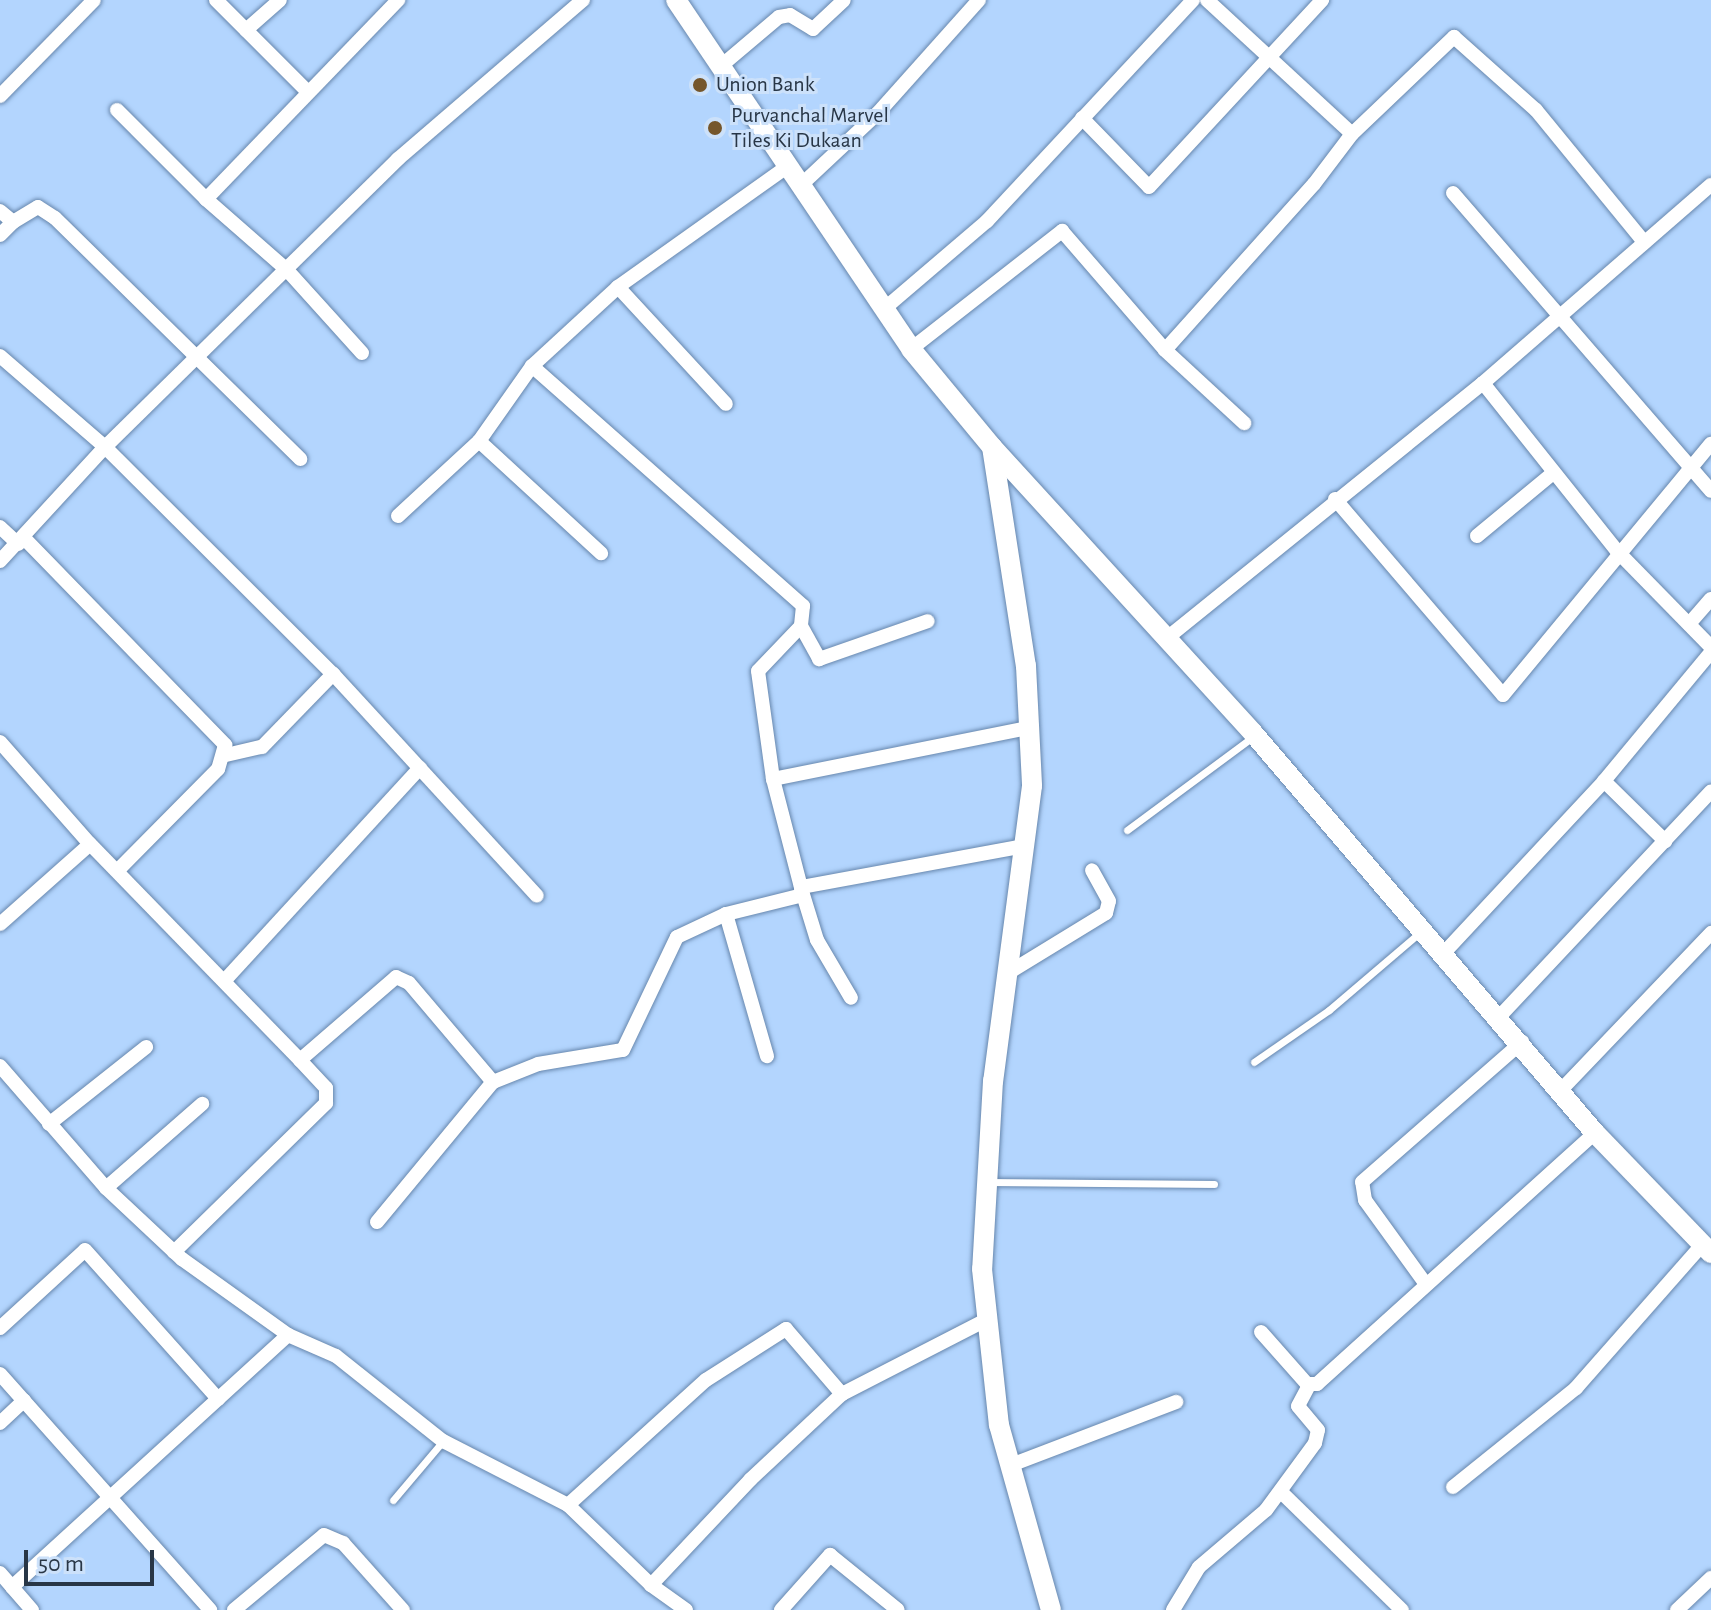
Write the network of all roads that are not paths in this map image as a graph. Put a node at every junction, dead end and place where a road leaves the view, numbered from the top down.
1 (94, 0) edge
2 (216, 0) edge
3 (280, 0) edge
4 (398, 0) edge
5 (583, 0) edge
6 (676, 0) edge
7 (844, 0) edge
8 (979, 0) edge
9 (1193, 0) edge
10 (1207, 0) edge
11 (1322, 0) edge
12 (246, 30) junction
13 (1268, 54) junction
14 (721, 66) junction
15 (307, 91) junction
16 (0, 96) edge
17 (117, 110) dead end
18 (1082, 118) junction
19 (1352, 134) junction
20 (788, 166) junction
21 (801, 185) junction
22 (1711, 185) edge
23 (1453, 193) dead end
24 (206, 199) junction
25 (0, 211) edge
26 (13, 222) junction
27 (0, 235) edge
28 (1644, 242) junction
29 (287, 270) junction
30 (618, 287) junction
31 (884, 309) junction
32 (1559, 313) junction
33 (911, 349) junction
34 (1165, 350) junction
35 (362, 353) dead end
36 (0, 356) edge
37 (198, 356) junction
38 (532, 366) junction
39 (1483, 383) junction
40 (726, 404) dead end
41 (1244, 423) dead end
42 (479, 441) junction
43 (1711, 444) edge
44 (105, 447) junction
45 (992, 447) junction
46 (300, 459) dead end
47 (1689, 467) junction
48 (1552, 474) junction
49 (1711, 491) edge
50 (1335, 499) junction
51 (398, 516) dead end
52 (0, 527) edge
53 (1477, 536) dead end
54 (21, 541) junction
55 (1617, 551) junction
56 (601, 553) dead end
57 (0, 561) edge
58 (1711, 599) edge
59 (928, 621) dead end
60 (1689, 624) junction
61 (801, 626) junction
62 (1167, 638) junction
63 (1711, 650) edge
64 (333, 674) junction
65 (1029, 728) junction
66 (1255, 735) junction
67 (0, 742) edge
68 (226, 755) junction
69 (420, 768) junction
70 (773, 779) junction
71 (1604, 781) junction
72 (1711, 791) edge
73 (1127, 830) dead end
74 (1665, 841) junction
75 (90, 844) junction
76 (1024, 846) junction
77 (119, 869) junction
78 (1092, 870) dead end
79 (802, 891) junction
80 (537, 896) dead end
81 (726, 914) junction
82 (0, 924) edge
83 (1421, 931) junction
84 (1711, 933) edge
85 (1442, 955) junction
86 (1008, 973) junction
87 (225, 980) junction
88 (851, 998) dead end
89 (1500, 1016) junction
90 (1522, 1042) junction
91 (146, 1047) dead end
92 (767, 1056) dead end
93 (300, 1060) junction
94 (1254, 1062) dead end
95 (0, 1066) edge
96 (493, 1082) junction
97 (1562, 1089) junction
98 (202, 1104) dead end
99 (49, 1124) junction
100 (1595, 1133) junction
101 (987, 1182) junction
102 (1214, 1184) dead end
103 (106, 1188) junction
104 (377, 1222) dead end
105 (1707, 1248) edge
106 (174, 1252) junction
107 (1425, 1283) junction
108 (988, 1319) junction
109 (0, 1328) edge
110 (1261, 1332) dead end
111 (288, 1335) junction
112 (0, 1374) edge
113 (1309, 1385) junction
114 (842, 1394) junction
115 (218, 1399) junction
116 (24, 1401) junction
117 (1176, 1402) dead end
118 (0, 1423) edge
119 (443, 1441) junction
120 (1011, 1465) junction
121 (1453, 1487) dead end
122 (1281, 1492) junction
123 (109, 1498) junction
124 (393, 1500) dead end
125 (568, 1505) junction
126 (0, 1573) edge
127 (1711, 1578) edge
128 (651, 1585) junction
129 (12, 1587) junction
130 (32, 1610) edge
131 (210, 1610) edge
132 (234, 1610) edge
133 (403, 1610) edge
134 (686, 1610) edge
135 (781, 1610) edge
136 (898, 1610) edge
137 (1051, 1610) edge
138 (1173, 1610) edge
139 (1402, 1610) edge
140 (1677, 1610) edge

1 - 16 street
2 - 12 street
3 - 12 street
4 - 15 street
5 - 29 street
6 - 14 street
7 - 14 street
8 - 21 street
9 - 18 street
10 - 13 street
11 - 13 street
12 - 15 street
13 - 18 street
13 - 19 street
14 - 20 street
15 - 24 street
17 - 24 street
18 - 31 street
19 - 28 street
19 - 34 street
20 - 21 street
20 - 30 street
21 - 31 street
22 - 28 street
23 - 32 street
24 - 29 street
25 - 26 street
26 - 27 street
26 - 37 street
28 - 32 street
29 - 35 street
29 - 37 street
30 - 38 street
30 - 40 street
31 - 33 street
32 - 39 street
32 - 47 street
33 - 34 street
33 - 45 street
34 - 41 street
36 - 44 street
37 - 44 street
37 - 46 street
38 - 42 street
38 - 61 street
39 - 48 street
39 - 50 street
42 - 51 street
42 - 56 street
43 - 47 street
44 - 54 street
44 - 64 street
45 - 62 street
45 - 65 street
47 - 49 street
47 - 55 street
48 - 53 street
48 - 55 street
50 - 55 street
50 - 62 street
52 - 54 street
54 - 57 street
54 - 68 street
55 - 60 street
58 - 60 street
59 - 61 street
60 - 63 street
61 - 70 street
62 - 66 street
63 - 71 street
64 - 68 street
64 - 69 street
65 - 70 street
65 - 76 street
66 - 73 lane
66 - 83 street
67 - 75 street
68 - 77 street
69 - 80 street
69 - 87 street
70 - 79 street
71 - 74 street
71 - 85 street
72 - 74 street
74 - 89 street
75 - 77 street
75 - 82 street
76 - 79 street
76 - 86 street
77 - 87 street
78 - 86 street
79 - 81 street
79 - 88 street
81 - 92 street
81 - 96 street
83 - 85 street
83 - 94 lane
84 - 97 street
85 - 89 street
86 - 101 street
87 - 93 street
89 - 90 street
90 - 97 street
90 - 107 street
91 - 99 street
93 - 96 street
93 - 106 street
95 - 99 street
96 - 104 street
97 - 100 street
98 - 103 street
99 - 103 street
100 - 105 street
100 - 107 street
101 - 102 lane
101 - 108 street
103 - 106 street
105 - 121 street
106 - 111 street
107 - 113 street
108 - 114 street
108 - 120 street
109 - 115 street
110 - 113 street
111 - 115 street
111 - 119 street
112 - 116 street
113 - 122 street
114 - 125 street
114 - 128 street
115 - 123 street
116 - 118 street
116 - 123 street
117 - 120 street
119 - 124 lane
119 - 125 street
120 - 137 street
122 - 138 street
122 - 139 street
123 - 129 street
123 - 131 street
125 - 128 street
126 - 129 street
127 - 140 street
128 - 134 street
129 - 130 street
132 - 133 street
135 - 136 street

